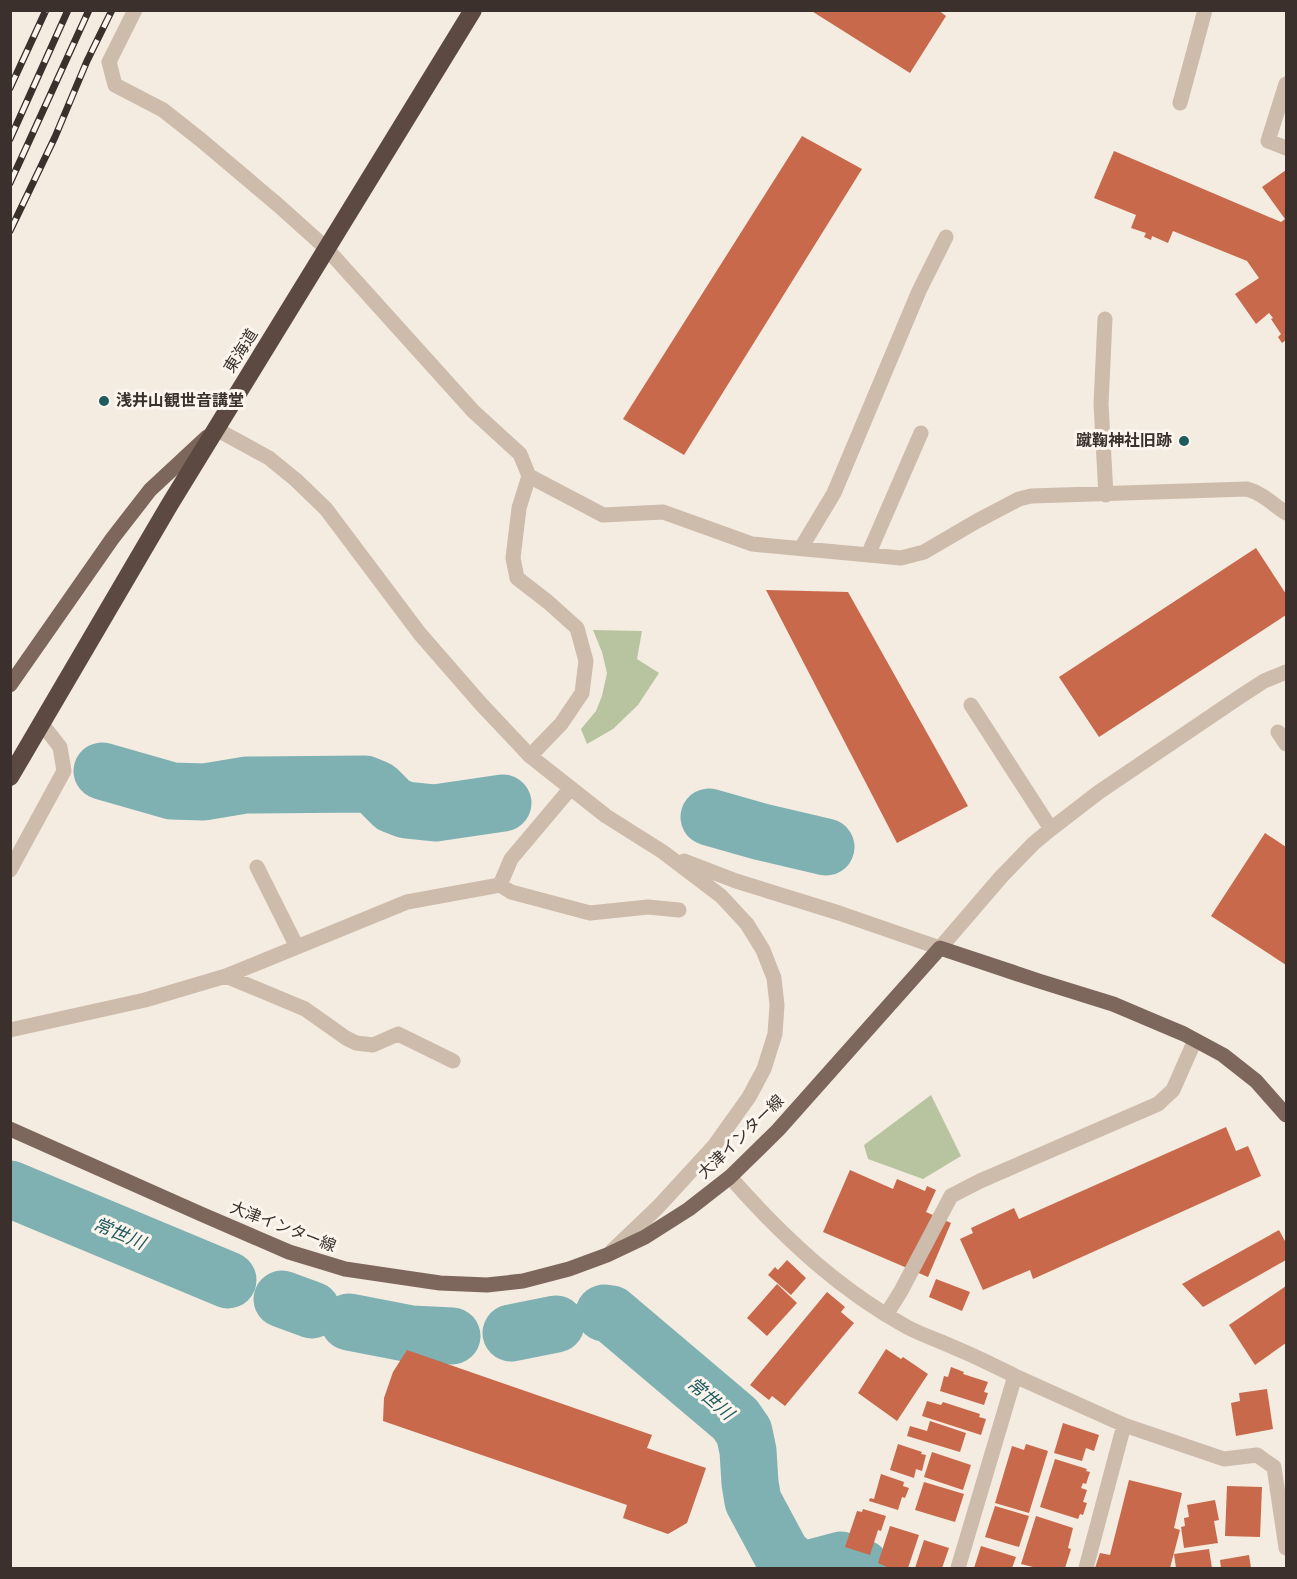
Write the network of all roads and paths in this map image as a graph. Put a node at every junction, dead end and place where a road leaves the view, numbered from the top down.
1 (135, 10) edge
2 (473, 10) edge
3 (1205, 10) edge
4 (1287, 84) edge
5 (1180, 103) dead end
6 (1287, 147) edge
7 (946, 237) dead end
8 (327, 249) junction
9 (1105, 319) dead end
10 (216, 429) junction
11 (921, 434) dead end
12 (529, 476) junction
13 (1106, 495) junction
14 (1287, 513) edge
15 (801, 548) junction
16 (868, 555) junction
17 (1287, 672) edge
18 (10, 685) edge
19 (971, 705) dead end
20 (42, 724) junction
21 (530, 756) junction
22 (10, 777) edge
23 (570, 789) junction
24 (1051, 829) junction
25 (663, 852) junction
26 (256, 867) dead end
27 (10, 870) edge
28 (500, 885) junction
29 (679, 910) dead end
30 (297, 948) junction
31 (940, 948) junction
32 (226, 976) junction
33 (10, 1030) edge
34 (1195, 1040) junction
35 (453, 1060) dead end
36 (1287, 1115) edge
37 (10, 1129) edge
38 (730, 1177) junction
39 (607, 1255) junction
40 (886, 1315) junction
41 (1016, 1376) junction
42 (1124, 1425) junction
43 (1287, 1548) edge
44 (958, 1569) edge
45 (1086, 1569) edge

1 - 8 street
2 - 8 highway, 東海道
3 - 5 street
4 - 6 street
7 - 15 street
8 - 10 highway, 東海道
8 - 12 street
9 - 13 street
10 - 18 main road
10 - 20 highway, 東海道
10 - 21 street
11 - 16 street
12 - 15 street
12 - 21 street
13 - 14 street
13 - 16 street
15 - 16 street
17 - 24 street
19 - 24 street
20 - 22 highway, 東海道
20 - 27 street
21 - 23 street
23 - 25 street
23 - 28 street
24 - 31 street
25 - 31 street
25 - 39 street
26 - 30 street
28 - 29 street
28 - 30 street
30 - 32 street
31 - 34 main road
31 - 38 main road, 大津インター線
32 - 33 street
32 - 35 street
34 - 36 main road
34 - 40 street
37 - 39 main road, 大津インター線
38 - 39 main road, 大津インター線
38 - 40 street
40 - 41 street
41 - 42 street
41 - 44 street
42 - 43 street
42 - 45 street

